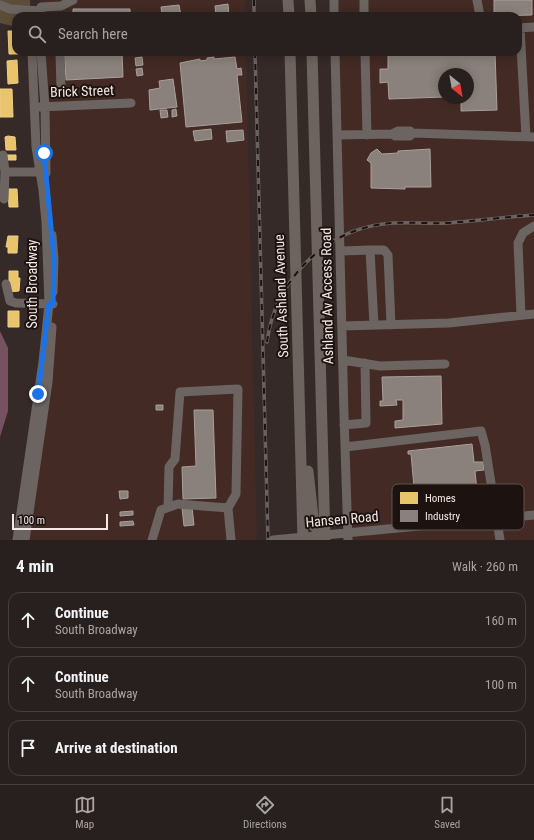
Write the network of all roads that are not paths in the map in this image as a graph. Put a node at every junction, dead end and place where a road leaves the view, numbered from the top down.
1 (30, 0) edge
2 (74, 0) edge
3 (288, 0) edge
4 (310, 0) edge
5 (334, 0) edge
6 (364, 0) edge
7 (477, 0) edge
8 (0, 5) edge
9 (59, 6) junction
10 (41, 9) edge
11 (25, 12) edge
12 (30, 12) edge
13 (59, 12) edge
14 (289, 12) edge
15 (311, 12) edge
16 (334, 12) edge
17 (364, 12) edge
18 (479, 12) edge
19 (534, 27) edge
20 (522, 28) edge
21 (32, 56) edge
22 (41, 56) edge
23 (60, 56) edge
24 (290, 56) edge
25 (312, 56) edge
26 (335, 56) edge
27 (365, 56) edge
28 (522, 56) edge
29 (61, 91) dead end
30 (132, 103) dead end
31 (33, 107) junction
32 (45, 107) junction
33 (338, 135) junction
34 (367, 135) junction
35 (530, 137) edge
36 (4, 154) dead end
37 (5, 172) junction
38 (43, 172) junction
39 (4, 199) dead end
40 (534, 226) edge
41 (370, 250) junction
42 (341, 251) junction
43 (6, 284) dead end
44 (51, 304) junction
45 (534, 314) edge
46 (521, 315) junction
47 (391, 324) junction
48 (374, 325) junction
49 (342, 326) junction
50 (343, 360) junction
51 (365, 363) junction
52 (445, 364) dead end
53 (344, 425) junction
54 (300, 437) junction
55 (345, 447) junction
56 (491, 484) edge
57 (168, 507) junction
58 (228, 508) junction
59 (534, 516) edge
60 (524, 517) edge
61 (398, 530) edge
62 (499, 530) edge
63 (348, 536) edge
64 (325, 537) edge
65 (304, 539) edge
66 (17, 540) edge
67 (25, 540) edge
68 (152, 540) edge
69 (231, 540) edge
70 (273, 540) edge
71 (500, 540) edge

1 - 12 street
2 - 9 street
3 - 14 main road
4 - 15 main road
5 - 16 street
6 - 17 street
7 - 18 street
8 - 11 street
9 - 10 street
9 - 13 street
19 - 20 street
21 - 31 street, South Broadway
22 - 32 street, South Broadway
23 - 29 street
24 - 54 main road, South Ashland Avenue
25 - 64 main road
26 - 33 street, Ashland Av Access Road
27 - 34 street
28 - 35 street
30 - 32 street, Brick Street
31 - 32 street, Brick Street
31 - 38 street, South Broadway
32 - 38 street, South Broadway
33 - 34 street
33 - 42 street, Ashland Av Access Road
34 - 35 street
36 - 37 street
37 - 38 street
37 - 39 street
38 - 44 street, South Broadway
40 - 46 street
41 - 42 street
41 - 47 street
41 - 48 street
42 - 49 street, Ashland Av Access Road
43 - 44 street
44 - 66 street, South Broadway
44 - 67 street, South Broadway
45 - 46 street
46 - 47 street
47 - 48 street
48 - 49 street
49 - 50 street, Ashland Av Access Road
50 - 51 street
50 - 53 street, Ashland Av Access Road
51 - 52 street
51 - 53 street
53 - 55 street, Ashland Av Access Road
54 - 64 main road
54 - 65 main road, South Ashland Avenue
55 - 56 street
55 - 63 street, Ashland Av Access Road
57 - 58 street
57 - 58 street
57 - 68 street
58 - 69 street
59 - 60 street, Hansen Road
61 - 63 street, Hansen Road
62 - 71 street
63 - 64 street, Hansen Road
64 - 65 street, Hansen Road
65 - 70 street, Hansen Road

